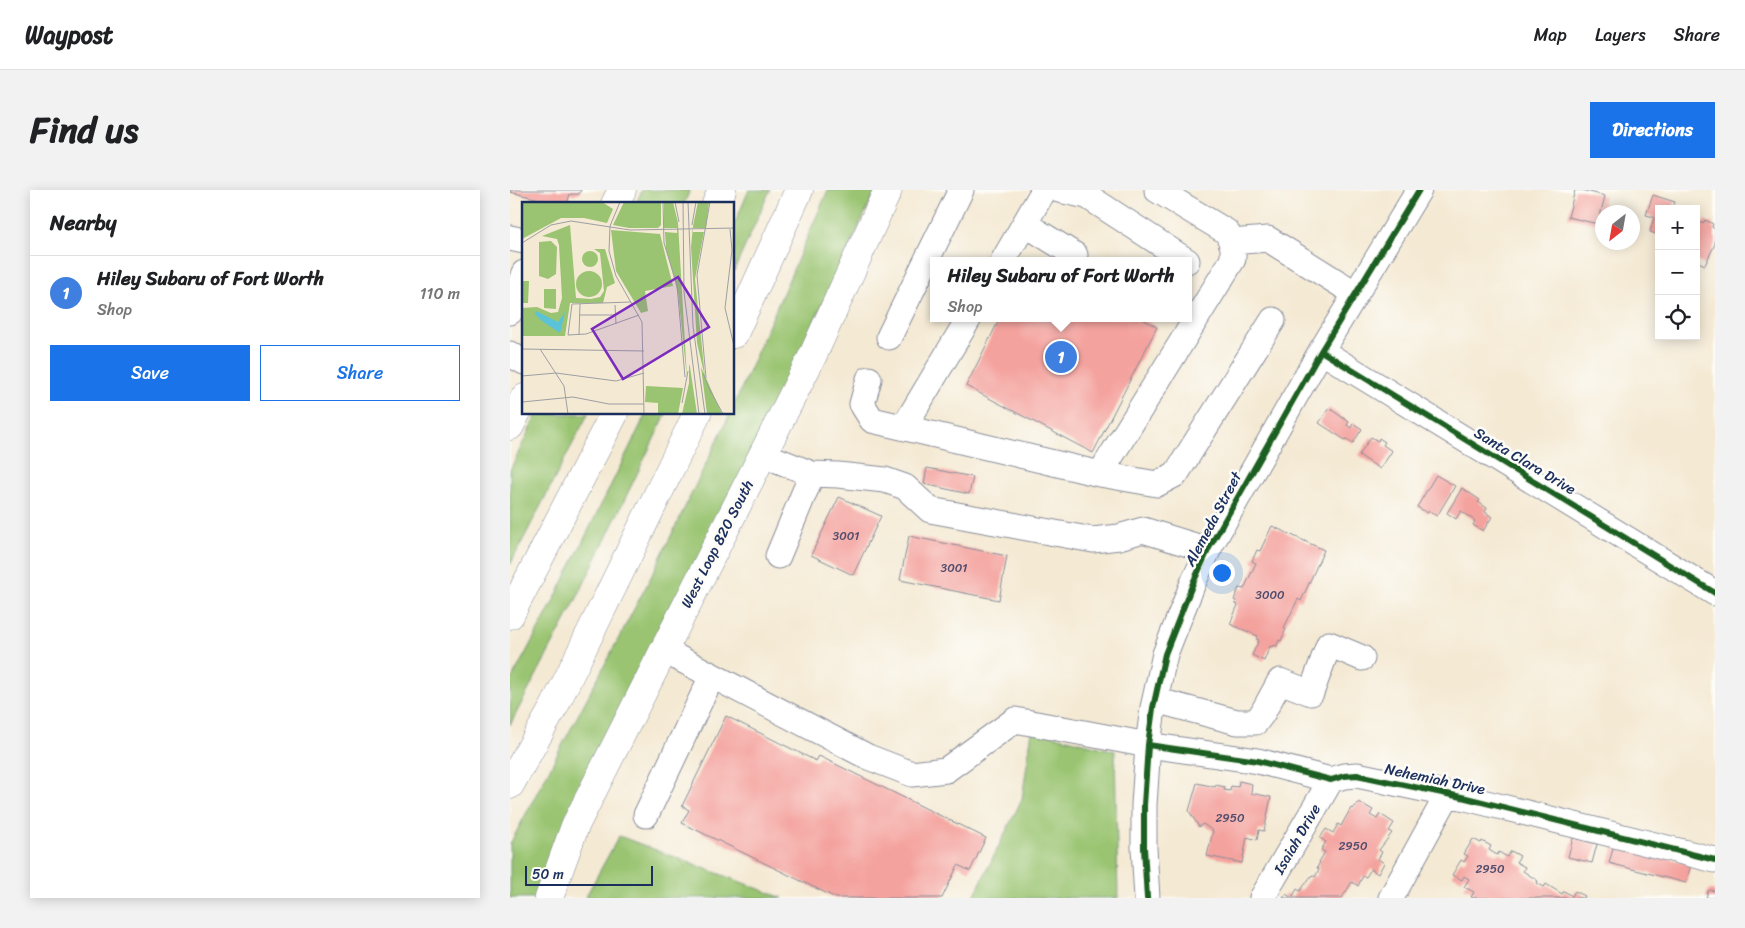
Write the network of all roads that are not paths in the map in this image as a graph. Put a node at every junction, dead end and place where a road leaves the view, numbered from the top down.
1 (622, 190) edge
2 (721, 190) edge
3 (799, 190) edge
4 (812, 190) edge
5 (888, 190) edge
6 (961, 190) edge
7 (1044, 190) edge
8 (1059, 190) edge
9 (1157, 190) edge
10 (1419, 190) edge
11 (617, 202) edge
12 (717, 202) edge
13 (1025, 224) junction
14 (1231, 242) junction
15 (1075, 255) dead end
16 (1005, 257) edge
17 (1182, 257) edge
18 (1192, 264) edge
19 (522, 279) edge
20 (1219, 282) junction
21 (1356, 294) junction
22 (510, 312) edge
23 (1192, 316) edge
24 (1273, 320) dead end
25 (967, 322) edge
26 (1187, 322) edge
27 (738, 324) edge
28 (889, 337) dead end
29 (1321, 351) junction
30 (510, 354) edge
31 (522, 361) edge
32 (869, 379) dead end
33 (522, 402) edge
34 (613, 415) edge
35 (697, 415) edge
36 (510, 426) edge
37 (904, 428) junction
38 (762, 454) junction
39 (812, 474) junction
40 (1100, 474) junction
41 (1208, 550) junction
42 (778, 556) dead end
43 (1715, 593) edge
44 (510, 614) edge
45 (663, 650) junction
46 (1362, 658) dead end
47 (712, 676) junction
48 (1155, 700) junction
49 (1148, 745) junction
50 (1331, 780) junction
51 (510, 785) edge
52 (1448, 794) junction
53 (646, 815) dead end
54 (1715, 860) edge
55 (1398, 896) edge
56 (549, 898) edge
57 (1147, 898) edge
58 (1262, 898) edge

1 - 11 main road
2 - 12 main road
3 - 27 main road
4 - 27 main road
5 - 38 main road, West Loop 820 South
6 - 28 street
7 - 13 street
8 - 17 street
9 - 14 street
10 - 21 street, Alemeda Street
13 - 15 street
13 - 16 street
14 - 20 street
14 - 21 street
18 - 20 street
19 - 22 street
20 - 23 street
21 - 29 street, Alemeda Street
24 - 40 street
25 - 37 street
26 - 40 street
29 - 41 street, Alemeda Street
29 - 43 street, Santa Clara Drive
30 - 31 street
32 - 37 street
33 - 36 main road
34 - 44 main road
35 - 51 main road
37 - 40 street
38 - 39 street
38 - 45 main road, West Loop 820 South
39 - 41 street
39 - 42 street
41 - 48 street, Alemeda Street
45 - 47 street, Nehemiah Drive
45 - 56 main road, West Loop 820 South
46 - 48 street
47 - 49 street, Nehemiah Drive
47 - 53 street
48 - 49 street, Alemeda Street
49 - 50 street, Nehemiah Drive
49 - 57 street, Alemeda Street
50 - 52 street, Nehemiah Drive
50 - 58 street, Isaiah Drive
52 - 54 street, Nehemiah Drive
52 - 55 street

